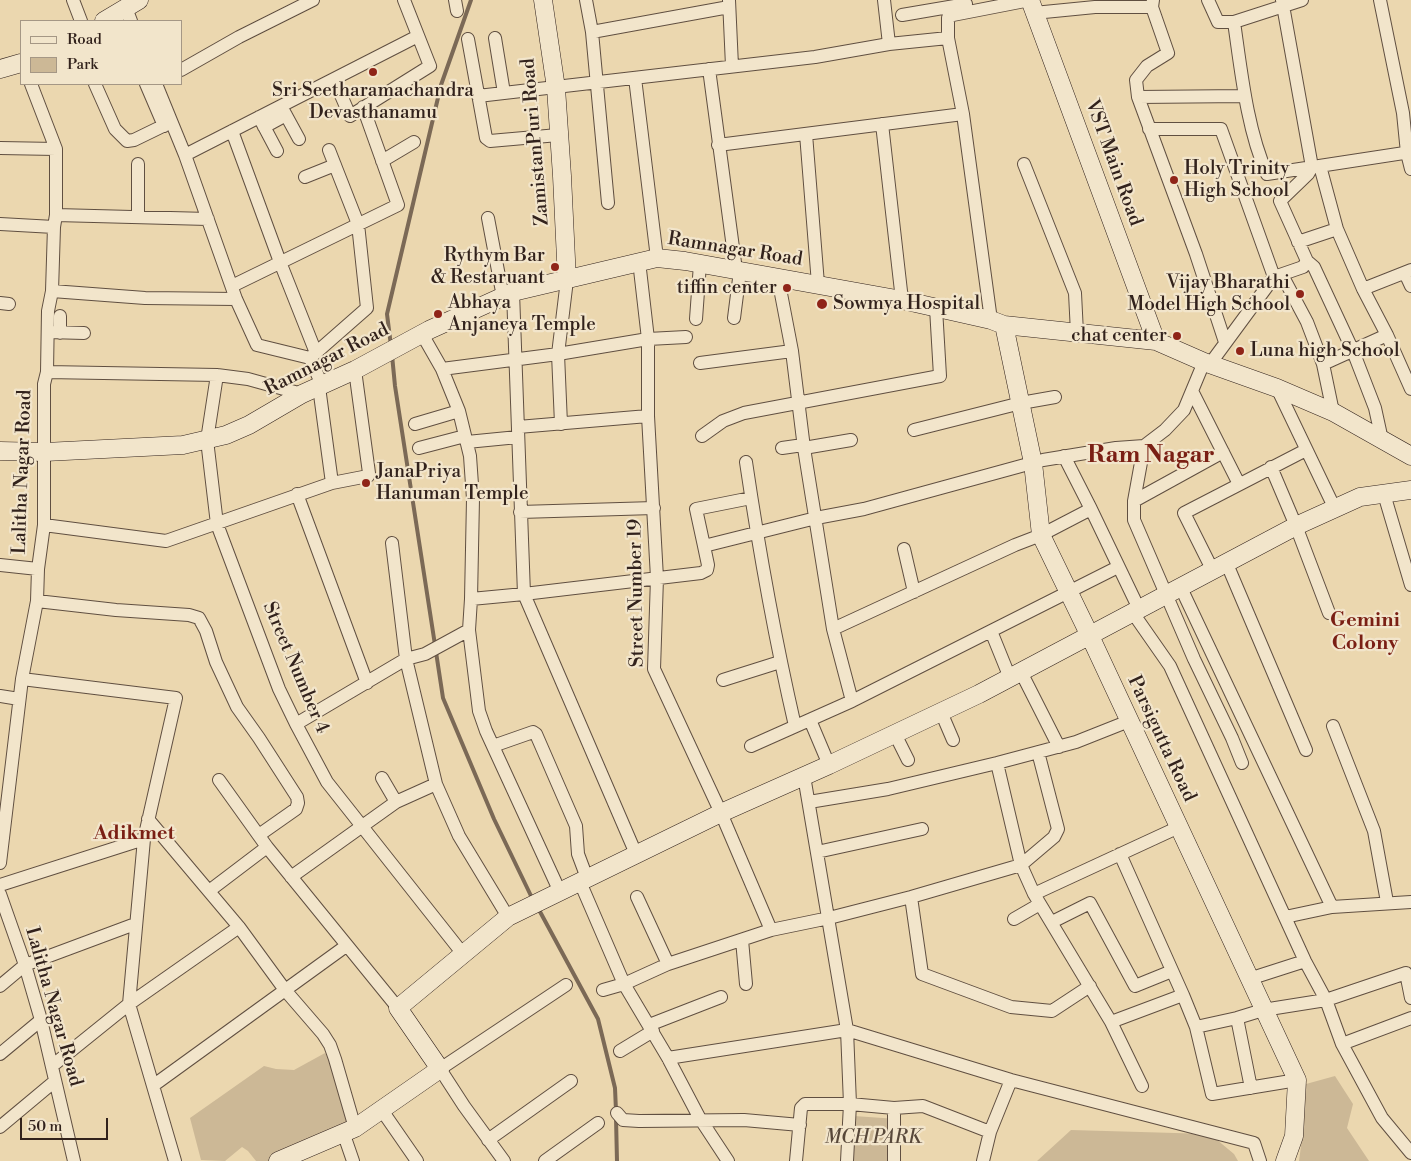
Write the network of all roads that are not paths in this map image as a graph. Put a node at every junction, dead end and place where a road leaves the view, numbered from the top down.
1 (73, 0) edge
2 (313, 0) edge
3 (404, 0) edge
4 (543, 0) edge
5 (586, 0) edge
6 (884, 0) edge
7 (986, 0) edge
8 (1208, 0) edge
9 (1302, 0) edge
10 (1380, 0) edge
11 (1152, 3) edge
12 (729, 4) edge
13 (1283, 4) edge
14 (1031, 5) edge
15 (132, 10) edge
16 (902, 15) dead end
17 (81, 20) edge
18 (107, 20) edge
19 (1234, 22) junction
20 (592, 32) junction
21 (418, 36) junction
22 (495, 38) dead end
23 (948, 38) junction
24 (468, 39) dead end
25 (889, 44) junction
26 (20, 63) edge
27 (732, 66) junction
28 (0, 69) edge
29 (182, 69) edge
30 (708, 69) junction
31 (635, 78) junction
32 (334, 79) junction
33 (596, 83) junction
34 (31, 85) edge
35 (96, 85) edge
36 (147, 85) edge
37 (156, 85) edge
38 (556, 88) junction
39 (504, 93) junction
40 (478, 96) junction
41 (1138, 96) junction
42 (1245, 96) junction
43 (363, 107) junction
44 (283, 110) junction
45 (963, 114) junction
46 (261, 122) junction
47 (168, 124) junction
48 (882, 124) junction
49 (1149, 129) junction
50 (232, 131) junction
51 (806, 134) junction
52 (558, 135) junction
53 (299, 140) dead end
54 (414, 142) dead end
55 (718, 145) junction
56 (0, 148) edge
57 (56, 149) junction
58 (329, 150) dead end
59 (276, 151) dead end
60 (1409, 153) edge
61 (185, 155) junction
62 (382, 160) junction
63 (138, 164) dead end
64 (1024, 164) dead end
65 (335, 165) junction
66 (1316, 167) junction
67 (1411, 169) edge
68 (305, 177) dead end
69 (608, 203) dead end
70 (138, 218) junction
71 (488, 218) dead end
72 (208, 219) junction
73 (55, 221) junction
74 (0, 224) edge
75 (358, 224) junction
76 (1337, 229) junction
77 (1298, 242) junction
78 (657, 258) junction
79 (639, 261) junction
80 (1307, 261) junction
81 (280, 262) junction
82 (700, 264) junction
83 (738, 271) junction
84 (1408, 271) edge
85 (1278, 276) junction
86 (778, 278) junction
87 (567, 280) junction
88 (818, 284) junction
89 (232, 286) junction
90 (1411, 286) edge
91 (1363, 288) junction
92 (52, 291) junction
93 (508, 295) junction
94 (236, 299) junction
95 (902, 300) junction
96 (936, 308) junction
97 (60, 316) dead end
98 (734, 318) dead end
99 (696, 319) dead end
100 (998, 323) junction
101 (54, 332) junction
102 (84, 333) dead end
103 (1077, 333) junction
104 (422, 334) junction
105 (1387, 336) junction
106 (686, 337) dead end
107 (648, 339) junction
108 (1156, 341) junction
109 (1225, 342) junction
110 (792, 351) junction
111 (1353, 351) junction
112 (558, 354) junction
113 (313, 356) junction
114 (514, 359) junction
115 (700, 363) dead end
116 (1207, 363) junction
117 (1323, 364) junction
118 (362, 366) junction
119 (442, 369) junction
120 (47, 372) junction
121 (218, 375) junction
122 (320, 386) junction
123 (1276, 388) junction
124 (1411, 389) edge
125 (1192, 390) junction
126 (302, 394) junction
127 (1055, 397) dead end
128 (798, 402) junction
129 (1020, 403) junction
130 (459, 411) junction
131 (1333, 412) junction
132 (648, 416) junction
133 (415, 424) dead end
134 (561, 424) junction
135 (914, 430) dead end
136 (518, 432) junction
137 (702, 436) dead end
138 (466, 439) junction
139 (207, 440) junction
140 (851, 440) dead end
141 (1382, 440) junction
142 (1144, 446) junction
143 (803, 447) junction
144 (419, 448) dead end
145 (782, 448) dead end
146 (1306, 450) junction
147 (0, 451) edge
148 (45, 452) junction
149 (1223, 452) junction
150 (1064, 456) junction
151 (1411, 456) edge
152 (746, 462) dead end
153 (1032, 463) junction
154 (1271, 468) junction
155 (332, 483) junction
156 (1239, 484) junction
157 (1411, 490) edge
158 (297, 494) junction
159 (1384, 494) junction
160 (751, 498) junction
161 (1134, 501) junction
162 (654, 508) junction
163 (1091, 509) junction
164 (1334, 509) junction
165 (520, 512) junction
166 (816, 518) junction
167 (218, 524) junction
168 (44, 525) junction
169 (1296, 526) junction
170 (757, 534) junction
171 (1041, 535) junction
172 (392, 543) dead end
173 (704, 546) junction
174 (904, 549) dead end
175 (0, 565) edge
176 (1118, 567) junction
177 (1220, 567) junction
178 (38, 569) junction
179 (657, 578) junction
180 (1411, 584) edge
181 (1174, 591) junction
182 (914, 592) junction
183 (1068, 592) junction
184 (524, 594) junction
185 (471, 598) junction
186 (37, 601) junction
187 (1136, 611) junction
188 (1329, 613) dead end
189 (833, 629) junction
190 (469, 630) junction
191 (990, 631) junction
192 (1090, 636) junction
193 (406, 660) junction
194 (780, 662) junction
195 (1016, 675) junction
196 (22, 679) junction
197 (723, 680) dead end
198 (367, 683) junction
199 (0, 696) edge
200 (19, 699) junction
201 (852, 701) junction
202 (941, 712) junction
203 (810, 720) junction
204 (1129, 721) junction
205 (296, 724) junction
206 (795, 726) junction
207 (1333, 726) dead end
208 (895, 734) junction
209 (954, 740) dead end
210 (493, 746) junction
211 (751, 746) dead end
212 (1059, 747) junction
213 (1306, 750) dead end
214 (1038, 752) junction
215 (908, 760) dead end
216 (998, 763) junction
217 (1242, 763) dead end
218 (829, 765) junction
219 (804, 776) junction
220 (382, 778) dead end
221 (218, 780) dead end
222 (436, 784) junction
223 (396, 802) junction
224 (809, 802) junction
225 (721, 813) junction
226 (148, 819) junction
227 (361, 826) junction
228 (1179, 827) junction
229 (922, 829) dead end
230 (259, 835) junction
231 (144, 839) junction
232 (267, 847) junction
233 (817, 852) junction
234 (636, 854) junction
235 (1120, 854) junction
236 (0, 863) edge
237 (1020, 865) junction
238 (292, 877) junction
239 (584, 880) junction
240 (0, 885) edge
241 (209, 891) junction
242 (560, 892) junction
243 (0, 894) edge
244 (637, 897) dead end
245 (911, 897) junction
246 (1037, 899) junction
247 (1388, 902) junction
248 (1411, 902) edge
249 (1332, 907) junction
250 (508, 917) junction
251 (1285, 917) junction
252 (829, 918) junction
253 (1014, 919) dead end
254 (1052, 922) junction
255 (135, 924) junction
256 (240, 927) junction
257 (771, 930) junction
258 (742, 940) junction
259 (346, 946) junction
260 (464, 954) junction
261 (1305, 960) junction
262 (668, 964) junction
263 (25, 965) junction
264 (1172, 971) junction
265 (1249, 979) junction
266 (624, 984) junction
267 (746, 984) dead end
268 (566, 985) dead end
269 (0, 986) edge
270 (1090, 986) junction
271 (285, 990) junction
272 (603, 990) dead end
273 (1183, 995) junction
274 (721, 998) dead end
275 (1411, 998) edge
276 (1326, 1000) junction
277 (129, 1004) junction
278 (398, 1008) junction
279 (1263, 1010) junction
280 (1237, 1018) junction
281 (1411, 1018) edge
282 (41, 1020) junction
283 (1111, 1022) junction
284 (651, 1028) junction
285 (1196, 1028) junction
286 (848, 1030) junction
287 (1342, 1044) junction
288 (620, 1051) dead end
289 (0, 1054) edge
290 (668, 1058) junction
291 (52, 1066) junction
292 (440, 1069) junction
293 (1011, 1080) junction
294 (1297, 1080) junction
295 (55, 1081) junction
296 (571, 1081) dead end
297 (154, 1085) junction
298 (1142, 1086) dead end
299 (1251, 1088) junction
300 (850, 1104) junction
301 (894, 1108) junction
302 (381, 1109) junction
303 (617, 1114) dead end
304 (701, 1120) junction
305 (598, 1123) dead end
306 (800, 1125) junction
307 (0, 1127) edge
308 (349, 1130) junction
309 (990, 1132) junction
310 (488, 1140) junction
311 (1411, 1153) edge
312 (74, 1161) edge
313 (175, 1161) edge
314 (278, 1161) edge
315 (353, 1161) edge
316 (417, 1161) edge
317 (504, 1161) edge
318 (544, 1161) edge
319 (728, 1161) edge
320 (796, 1161) edge
321 (847, 1161) edge
322 (894, 1161) edge
323 (983, 1161) edge
324 (1260, 1161) edge
325 (1285, 1161) edge

1 - 17 street
2 - 29 street
3 - 21 street
4 - 38 street, ZamistanPuri Road
5 - 20 street
6 - 25 street
7 - 16 street
8 - 19 street
9 - 13 street
10 - 60 street
11 - 14 street
11 - 41 street
12 - 20 street
12 - 27 street
13 - 19 street
13 - 66 street
14 - 23 street
14 - 108 street, VST Main Road
15 - 18 street
19 - 42 street
20 - 33 street
21 - 32 street
21 - 43 street
22 - 39 street
23 - 25 street
23 - 45 street
24 - 40 street
25 - 27 street
26 - 28 street
27 - 30 street
30 - 31 street
30 - 55 street
31 - 33 street
31 - 78 street
32 - 43 street
32 - 44 street
33 - 38 street
33 - 69 street
34 - 57 street, Lalitha Nagar Road
35 - 47 street
36 - 47 street
37 - 47 street
38 - 39 street
38 - 52 street, ZamistanPuri Road
39 - 40 street
40 - 52 street
41 - 42 street
41 - 49 street
42 - 66 street
43 - 62 street
44 - 46 street
44 - 53 street
45 - 48 street
45 - 100 street
46 - 50 street
46 - 59 street
47 - 61 street
48 - 51 street
48 - 95 street
49 - 85 street
49 - 109 street
50 - 61 street
50 - 81 street
51 - 55 street
51 - 88 street
52 - 87 street, ZamistanPuri Road
54 - 62 street
55 - 83 street
56 - 57 street
57 - 73 street, Lalitha Nagar Road
58 - 65 street
60 - 66 street
60 - 67 street
61 - 72 street
62 - 75 street
63 - 70 street
64 - 103 street
65 - 68 street
65 - 75 street
66 - 76 street
66 - 77 street
70 - 72 street
70 - 73 street
71 - 93 street
72 - 89 street
73 - 74 street
73 - 92 street, Lalitha Nagar Road
75 - 81 street
75 - 113 street
76 - 77 street
76 - 91 street
77 - 80 street
78 - 79 street, Ramnagar Road
78 - 82 street, Ramnagar Road
79 - 87 street, Ramnagar Road
79 - 107 street, Street Number 19
80 - 85 street
80 - 111 street
81 - 89 street
81 - 113 street
82 - 83 street, Ramnagar Road
82 - 99 street
83 - 86 street, Ramnagar Road
83 - 98 street
84 - 90 street
84 - 91 street
85 - 109 street
85 - 117 street
86 - 88 street, Ramnagar Road
86 - 110 street
87 - 93 street, Ramnagar Road
87 - 112 street
88 - 95 street, Ramnagar Road
89 - 94 street
91 - 105 street
92 - 94 street
92 - 101 street, Lalitha Nagar Road
93 - 104 street, Ramnagar Road
93 - 114 street
94 - 113 street
95 - 96 street, Ramnagar Road
96 - 100 street, Ramnagar Road
96 - 128 street
97 - 101 street
100 - 103 street, Ramnagar Road
100 - 129 street, Parsigutta Road
101 - 102 street
101 - 120 street, Lalitha Nagar Road
103 - 108 street, Ramnagar Road
104 - 118 street, Ramnagar Road
104 - 119 street
105 - 111 street
105 - 124 street
106 - 107 street
107 - 112 street
107 - 132 street, Street Number 19
108 - 116 street, Ramnagar Road
109 - 116 street
110 - 115 street
110 - 128 street
111 - 117 street
111 - 141 street
112 - 114 street
112 - 134 street
113 - 122 street
114 - 119 street
114 - 136 street
116 - 123 street, Ramnagar Road
116 - 125 street
117 - 131 street
118 - 122 street, Ramnagar Road
118 - 155 street
119 - 130 street
120 - 121 street
120 - 148 street, Lalitha Nagar Road
121 - 126 street
121 - 139 street, Street Number 4
122 - 126 street, Ramnagar Road
122 - 155 street
123 - 131 street, Ramnagar Road
123 - 146 street
125 - 142 street
125 - 149 street
126 - 139 street, Ramnagar Road
127 - 129 street
128 - 137 street
128 - 143 street
129 - 135 street
129 - 153 street, Parsigutta Road
130 - 133 street
130 - 138 street
131 - 141 street, Ramnagar Road
132 - 134 street
132 - 162 street, Street Number 19
134 - 136 street
136 - 138 street
136 - 165 street
138 - 144 street
138 - 185 street
139 - 148 street, Ramnagar Road
139 - 167 street, Street Number 4
140 - 143 street
141 - 151 street, Ramnagar Road
142 - 150 street
142 - 161 street
143 - 145 street
143 - 166 street
146 - 154 street
146 - 164 street
147 - 148 street, Ramnagar Road
148 - 168 street, Lalitha Nagar Road
149 - 156 street
149 - 161 street
150 - 153 street
150 - 163 street
152 - 160 street
153 - 166 street
153 - 171 street, Parsigutta Road
154 - 156 street
154 - 169 street
155 - 158 street
156 - 177 street
157 - 159 street
158 - 167 street
158 - 198 street
159 - 164 street
159 - 180 street
160 - 170 street
160 - 173 street
161 - 181 street
162 - 165 street
162 - 179 street, Street Number 19
163 - 171 street
163 - 176 street
164 - 169 street
165 - 184 street
166 - 170 street
166 - 189 street
167 - 168 street
167 - 205 street, Street Number 4
168 - 178 street, Lalitha Nagar Road
169 - 177 street
169 - 188 street
170 - 173 street
170 - 194 street
171 - 182 street
171 - 183 street, Parsigutta Road
172 - 193 street
173 - 179 street
174 - 182 street
175 - 178 street
176 - 183 street
176 - 187 street
177 - 181 street
177 - 213 street
178 - 186 street, Lalitha Nagar Road
179 - 184 street
179 - 225 street, Street Number 19
181 - 187 street
181 - 217 street
181 - 249 street
182 - 189 street
183 - 191 street
183 - 192 street, Parsigutta Road
184 - 185 street
184 - 234 street
185 - 190 street
186 - 196 street, Lalitha Nagar Road
186 - 230 street
187 - 192 street
187 - 251 street
189 - 201 street
190 - 193 street
190 - 210 street
191 - 195 street
191 - 201 street
192 - 195 street
192 - 204 street, Parsigutta Road
193 - 198 street
193 - 222 street
194 - 197 street
194 - 206 street
195 - 202 street
195 - 212 street
196 - 200 street, Lalitha Nagar Road
196 - 226 street
198 - 205 street
199 - 200 street
200 - 236 street, Lalitha Nagar Road
201 - 203 street
202 - 208 street
202 - 209 street
203 - 206 street
203 - 218 street
204 - 212 street
204 - 228 street, Parsigutta Road
205 - 227 street, Street Number 4
206 - 211 street
207 - 247 street
208 - 215 street
208 - 218 street
210 - 239 street
210 - 242 street
212 - 214 street
214 - 216 street
214 - 237 street
216 - 224 street
216 - 237 street
218 - 219 street
219 - 224 street
219 - 225 street
220 - 223 street
221 - 230 street
222 - 223 street
222 - 250 street
223 - 227 street
224 - 233 street
225 - 234 street
225 - 257 street, Street Number 19
226 - 231 street
226 - 241 street
227 - 238 street
227 - 260 street, Street Number 4
228 - 235 street
228 - 265 street, Parsigutta Road
229 - 233 street
230 - 232 street
231 - 240 street
231 - 255 street
232 - 238 street
232 - 241 street
233 - 252 street
234 - 239 street
235 - 246 street
235 - 264 street
237 - 245 street
237 - 246 street
238 - 259 street
239 - 242 street
239 - 266 street
241 - 256 street
242 - 250 street
243 - 263 street, Lalitha Nagar Road
244 - 262 street
245 - 252 street
245 - 270 street
246 - 253 street
246 - 254 street
247 - 248 street
247 - 249 street
249 - 251 street
250 - 260 street
251 - 261 street
252 - 257 street
252 - 286 street
254 - 264 street
254 - 270 street
255 - 263 street
255 - 277 street
256 - 271 street
256 - 277 street
257 - 258 street
258 - 262 street
258 - 267 street
259 - 271 street
259 - 278 street
260 - 278 street
261 - 265 street
261 - 276 street
262 - 266 street
263 - 269 street
263 - 282 street, Lalitha Nagar Road
264 - 273 street
265 - 279 street, Parsigutta Road
266 - 272 street
266 - 284 street
268 - 292 street
270 - 283 street
271 - 297 street
271 - 308 street
273 - 283 street
273 - 285 street
274 - 284 street
275 - 276 street
276 - 279 street
276 - 287 street
277 - 291 street
277 - 297 street
278 - 292 street
279 - 280 street
279 - 294 street, Parsigutta Road
280 - 285 street
280 - 299 street
281 - 287 street
282 - 289 street
282 - 291 street, Lalitha Nagar Road
283 - 298 street
284 - 288 street
284 - 290 street
285 - 299 street
286 - 290 street
286 - 293 street
286 - 300 street
287 - 311 street
290 - 304 street
291 - 295 street, Lalitha Nagar Road
292 - 302 street
292 - 310 street
293 - 309 street
293 - 324 street
294 - 299 street
294 - 325 street, Parsigutta Road
295 - 307 street
295 - 312 street, Lalitha Nagar Road
296 - 310 street
297 - 313 street
300 - 301 street
300 - 306 street
300 - 321 street
301 - 309 street
301 - 322 street
302 - 308 street
302 - 316 street
303 - 304 street
304 - 306 street
304 - 319 street
305 - 318 street
306 - 320 street
308 - 314 street
308 - 315 street
309 - 323 street
310 - 317 street

